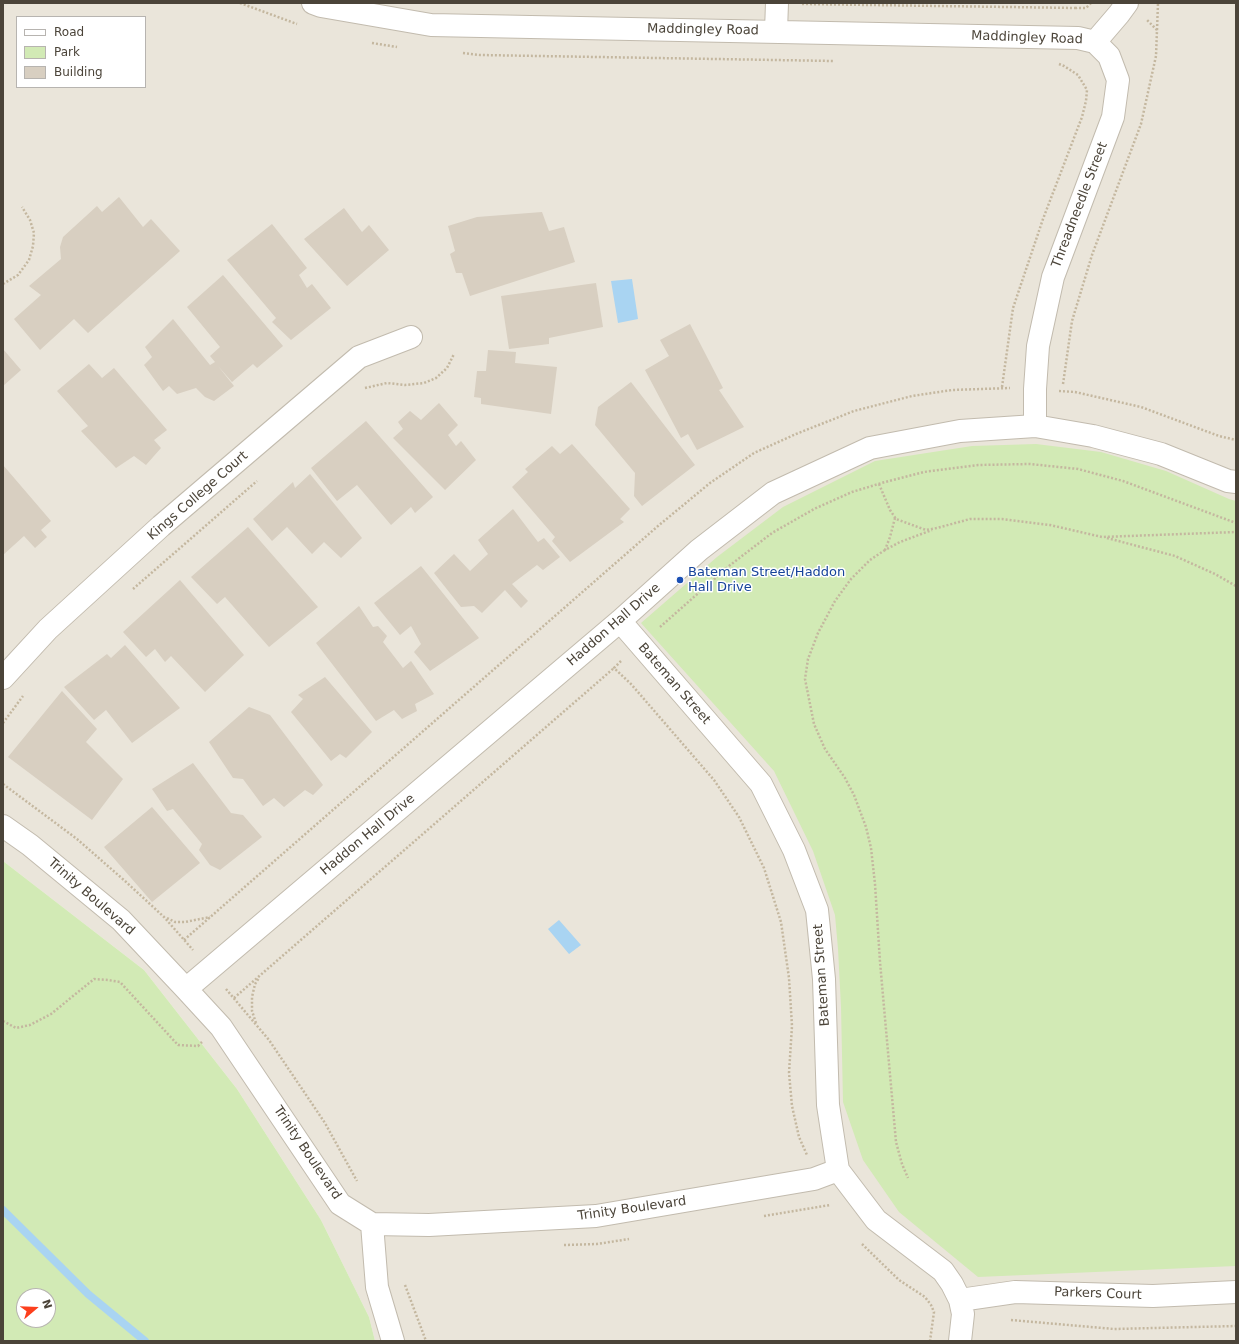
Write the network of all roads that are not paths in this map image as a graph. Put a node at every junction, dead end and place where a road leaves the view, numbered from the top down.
1 (313, 3) edge
2 (777, 3) edge
3 (1127, 3) edge
4 (776, 31) junction
5 (1095, 42) junction
6 (411, 337) dead end
7 (1035, 426) junction
8 (1234, 481) edge
9 (620, 621) junction
10 (3, 678) edge
11 (3, 826) edge
12 (186, 989) junction
13 (838, 1170) junction
14 (372, 1224) junction
15 (1236, 1292) edge
16 (960, 1300) junction
17 (393, 1341) edge
18 (960, 1341) edge

1 - 4 street, Maddingley Road
2 - 4 street
3 - 5 street
4 - 5 street, Maddingley Road
5 - 7 street, Threadneedle Street
6 - 10 street, Kings College Court
7 - 8 street, Haddon Hall Drive
7 - 9 street, Haddon Hall Drive
9 - 12 street, Haddon Hall Drive
9 - 13 street, Bateman Street
11 - 12 street, Trinity Boulevard
12 - 14 street, Trinity Boulevard
13 - 14 street, Trinity Boulevard
13 - 16 street, Bateman Street
14 - 17 street
15 - 16 street, Parkers Court
16 - 18 street, Bateman Street

